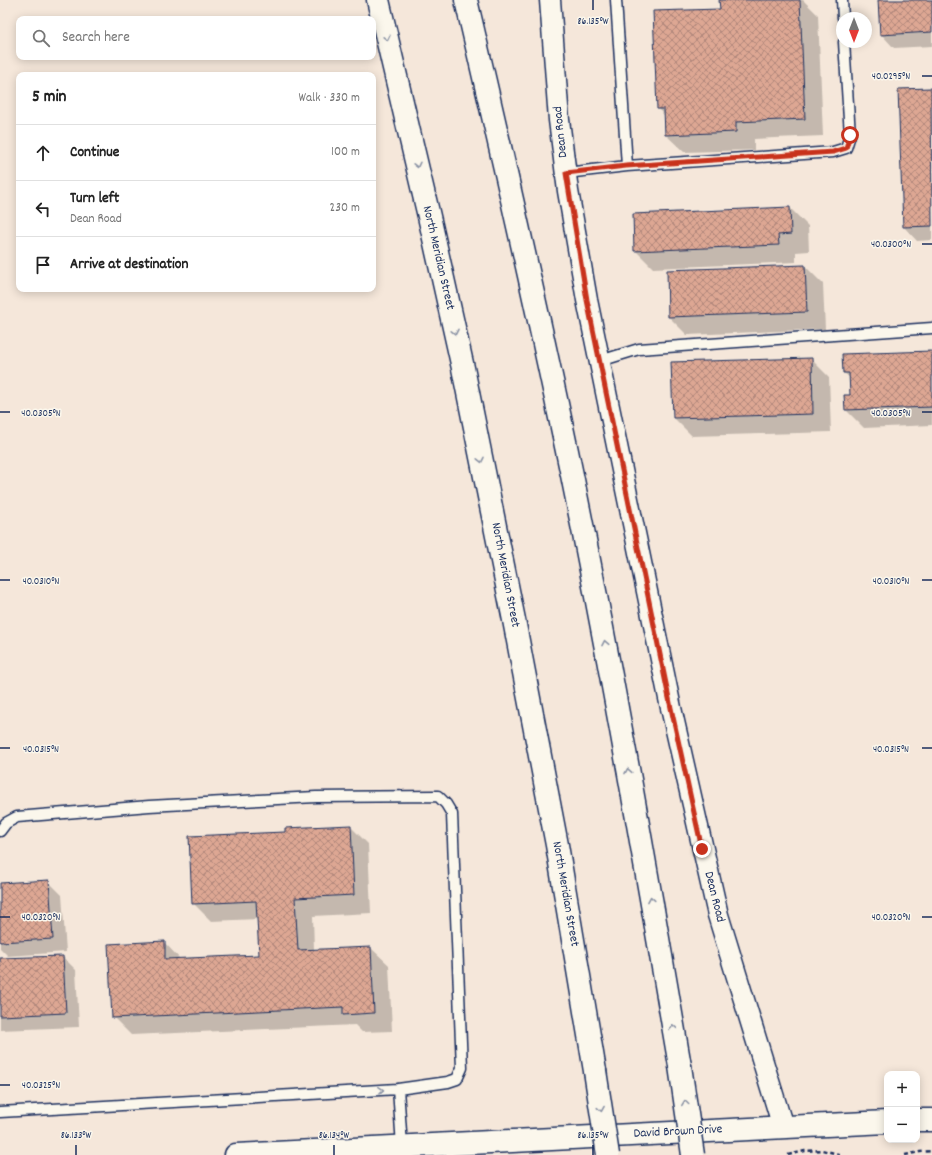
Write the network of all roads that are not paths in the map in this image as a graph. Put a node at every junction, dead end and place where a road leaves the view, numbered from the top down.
1 (378, 0) edge
2 (466, 0) edge
3 (550, 0) edge
4 (616, 0) edge
5 (842, 0) edge
6 (843, 12) edge
7 (844, 48) edge
8 (626, 166) junction
9 (566, 173) junction
10 (932, 328) edge
11 (600, 361) junction
12 (0, 831) edge
13 (398, 1089) junction
14 (0, 1112) edge
15 (920, 1120) edge
16 (932, 1120) edge
17 (884, 1122) edge
18 (784, 1127) junction
19 (402, 1146) junction
20 (236, 1155) edge
21 (608, 1155) edge
22 (693, 1155) edge

1 -> 21 main road, North Meridian Street, bridge
22 -> 2 main road, bridge
3 - 9 street, Dean Road
4 - 8 lane
5 - 6 lane
7 - 8 lane
8 - 9 lane
9 - 11 street, Dean Road
10 - 11 lane
11 - 18 street, Dean Road
12 - 13 lane
14 -> 13 lane
13 - 19 lane
15 - 16 main road
17 - 18 main road, David Brown Drive
18 - 19 main road, David Brown Drive
19 - 20 main road, David Brown Drive

